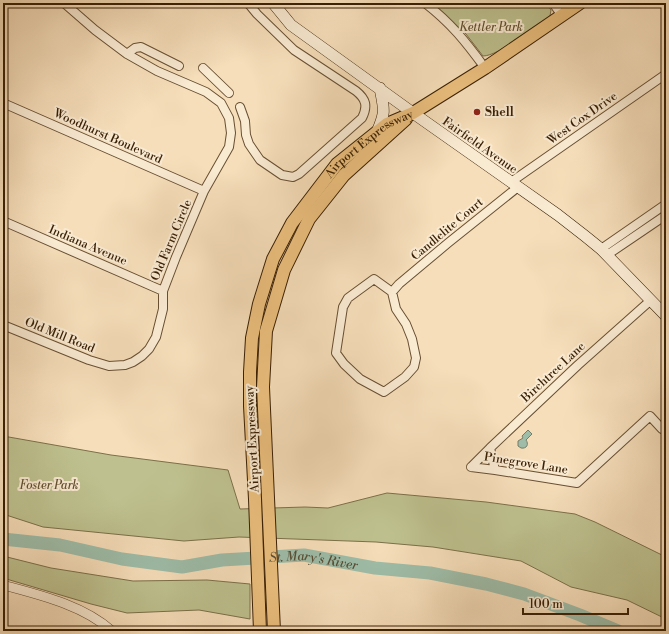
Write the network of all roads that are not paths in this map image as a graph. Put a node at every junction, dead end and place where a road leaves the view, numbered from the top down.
1 (64, 3) edge
2 (248, 3) edge
3 (273, 3) edge
4 (426, 3) edge
5 (553, 3) edge
6 (580, 3) edge
7 (562, 16) junction
8 (127, 54) junction
9 (179, 66) dead end
10 (203, 68) dead end
11 (485, 68) junction
12 (666, 74) edge
13 (380, 88) junction
14 (229, 93) dead end
15 (3, 103) edge
16 (240, 107) dead end
17 (413, 113) junction
18 (377, 132) junction
19 (515, 185) junction
20 (204, 191) junction
21 (666, 204) edge
22 (666, 215) edge
23 (3, 221) edge
24 (604, 252) junction
25 (163, 291) junction
26 (392, 292) junction
27 (651, 300) junction
28 (666, 316) edge
29 (3, 325) edge
30 (110, 366) joint
31 (666, 431) edge
32 (490, 448) junction
33 (471, 467) joint
34 (495, 470) junction
35 (3, 585) edge
36 (112, 631) edge
37 (260, 631) edge
38 (274, 631) edge

1 - 8 street
2 - 16 street
3 - 13 main road, Fairfield Avenue
4 - 11 street
5 - 7 street
6 - 7 main road
7 - 11 main road
8 - 9 street
8 - 20 street, Old Farm Circle
10 - 14 street
11 - 17 main road
12 - 19 street, West Cox Drive
13 - 17 main road, Fairfield Avenue
13 - 18 main road
15 - 20 street, Woodhurst Boulevard
17 - 18 main road, Airport Expressway
17 - 19 main road, Fairfield Avenue
17 - 38 main road, Airport Expressway
18 - 37 main road, Airport Expressway
19 - 24 main road, Fairfield Avenue
19 - 26 street, Candlelite Court
20 - 25 street, Old Farm Circle
21 - 24 street
22 - 24 street
23 - 25 street, Indiana Avenue
24 - 27 main road, Fairfield Avenue
25 - 30 street, Old Farm Circle
26 - 26 street
27 - 28 main road, Fairfield Avenue
27 - 32 street, Birchtree Lane
29 - 30 street, Old Mill Road
31 - 34 street, Pinegrove Lane
32 - 33 street, Birchtree Lane
32 - 34 street
33 - 34 street, Pinegrove Lane
35 - 36 street

